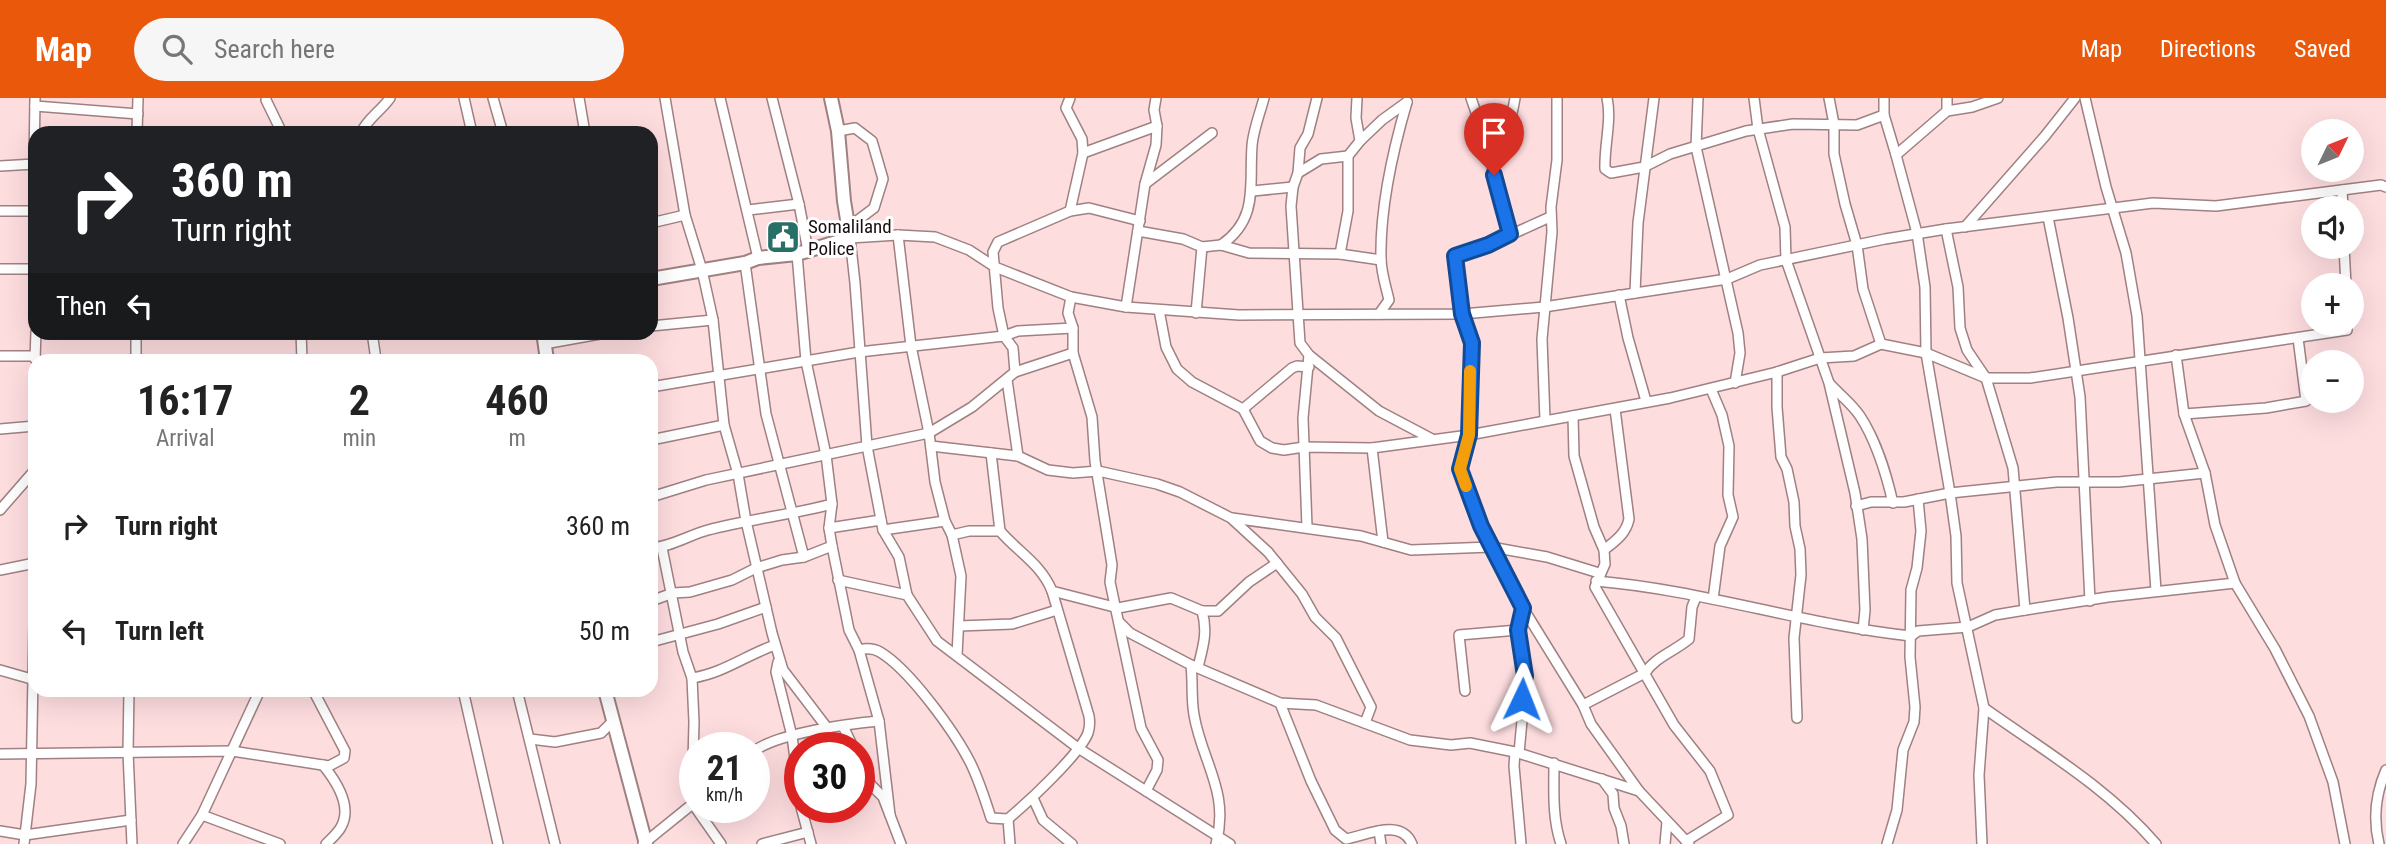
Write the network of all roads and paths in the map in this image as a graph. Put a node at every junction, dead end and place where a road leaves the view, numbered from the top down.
1 (138, 98) edge
2 (390, 98) edge
3 (464, 98) edge
4 (494, 98) edge
5 (579, 98) edge
6 (665, 98) edge
7 (720, 98) edge
8 (772, 98) edge
9 (831, 98) edge
10 (1070, 98) edge
11 (1156, 98) edge
12 (1256, 98) edge
13 (1264, 98) edge
14 (1317, 98) edge
15 (1357, 98) edge
16 (1471, 98) edge
17 (1515, 98) edge
18 (1557, 98) edge
19 (1607, 98) edge
20 (1654, 98) edge
21 (1698, 98) edge
22 (1754, 98) edge
23 (1829, 98) edge
24 (1884, 98) edge
25 (1947, 98) edge
26 (1997, 98) edge
27 (2075, 98) edge
28 (2085, 98) edge
29 (266, 100) edge
30 (1408, 100) edge
31 (35, 102) edge
32 (1947, 111) junction
33 (1260, 112) junction
34 (138, 114) junction
35 (1884, 115) junction
36 (1835, 124) junction
37 (35, 126) edge
38 (137, 126) edge
39 (279, 126) edge
40 (364, 126) edge
41 (470, 126) edge
42 (501, 126) edge
43 (583, 126) edge
44 (1157, 126) junction
45 (1758, 129) junction
46 (838, 131) junction
47 (1212, 133) dead end
48 (1360, 141) junction
49 (1696, 147) junction
50 (1489, 150) junction
51 (1083, 153) junction
52 (1896, 155) junction
53 (1348, 156) junction
54 (28, 164) edge
55 (0, 165) edge
56 (1644, 167) junction
57 (1298, 173) junction
58 (1145, 184) junction
59 (1293, 187) junction
60 (2386, 187) edge
61 (2342, 190) junction
62 (1253, 191) junction
63 (2342, 196) edge
64 (799, 204) junction
65 (2113, 209) junction
66 (748, 210) junction
67 (0, 211) edge
68 (28, 211) edge
69 (1070, 211) junction
70 (685, 215) junction
71 (1550, 217) junction
72 (2048, 217) junction
73 (658, 221) edge
74 (1139, 226) junction
75 (1965, 227) junction
76 (1947, 229) junction
77 (850, 232) junction
78 (1917, 233) junction
79 (1510, 234) junction
80 (898, 236) junction
81 (1221, 245) junction
82 (1857, 245) junction
83 (1202, 247) junction
84 (802, 252) junction
85 (1340, 254) junction
86 (1295, 255) junction
87 (758, 258) junction
88 (1381, 260) junction
89 (1786, 260) junction
90 (745, 263) junction
91 (995, 267) junction
92 (0, 269) edge
93 (28, 269) edge
94 (702, 270) junction
95 (658, 278) edge
96 (1727, 279) junction
97 (1635, 293) junction
98 (1619, 295) junction
99 (1071, 297) junction
100 (1126, 307) junction
101 (1544, 307) junction
102 (1159, 310) junction
103 (1196, 313) junction
104 (1379, 314) junction
105 (1462, 314) junction
106 (1298, 316) junction
107 (713, 320) junction
108 (658, 325) edge
109 (1073, 328) junction
110 (1004, 336) junction
111 (2310, 336) edge
112 (2298, 338) junction
113 (1881, 344) junction
114 (911, 346) junction
115 (859, 352) junction
116 (1073, 353) junction
117 (1926, 353) junction
118 (1309, 355) junction
119 (2176, 355) junction
120 (0, 356) edge
121 (28, 358) edge
122 (1820, 358) junction
123 (806, 361) junction
124 (2141, 363) junction
125 (759, 367) junction
126 (1308, 368) junction
127 (2076, 371) junction
128 (1015, 372) junction
129 (1777, 372) junction
130 (718, 375) junction
131 (1986, 378) junction
132 (1007, 380) junction
133 (1735, 383) junction
134 (1829, 383) junction
135 (658, 386) edge
136 (1711, 389) junction
137 (1647, 401) junction
138 (1243, 409) junction
139 (1615, 409) junction
140 (2184, 414) junction
141 (1573, 416) junction
142 (1545, 420) junction
143 (724, 425) junction
144 (28, 427) edge
145 (0, 429) edge
146 (929, 433) junction
147 (1469, 435) junction
148 (658, 439) edge
149 (1434, 440) junction
150 (867, 446) junction
151 (931, 446) junction
152 (1304, 447) junction
153 (1372, 448) junction
154 (991, 453) junction
155 (826, 455) junction
156 (1018, 456) junction
157 (780, 464) junction
158 (1098, 471) junction
159 (2205, 473) junction
160 (738, 474) junction
161 (28, 478) edge
162 (2150, 478) junction
163 (2084, 482) junction
164 (2016, 486) junction
165 (1951, 493) junction
166 (658, 495) edge
167 (1918, 499) junction
168 (832, 503) junction
169 (1893, 503) junction
170 (1856, 506) junction
171 (0, 510) edge
172 (791, 514) junction
173 (1231, 518) junction
174 (746, 521) junction
175 (945, 521) junction
176 (882, 525) junction
177 (1307, 527) junction
178 (829, 528) junction
179 (1000, 531) junction
180 (952, 535) junction
181 (1383, 542) junction
182 (832, 546) junction
183 (1491, 547) junction
184 (658, 548) edge
185 (662, 548) junction
186 (1604, 550) junction
187 (804, 557) junction
188 (1277, 563) junction
189 (28, 564) edge
190 (756, 568) junction
191 (0, 570) edge
192 (1598, 577) junction
193 (838, 580) junction
194 (2235, 583) junction
195 (1052, 591) junction
196 (2156, 591) junction
197 (673, 593) junction
198 (907, 595) junction
199 (1696, 597) junction
200 (658, 598) edge
201 (1713, 599) junction
202 (2090, 601) junction
203 (766, 607) junction
204 (1118, 608) junction
205 (1523, 608) junction
206 (1057, 610) junction
207 (2025, 610) junction
208 (1202, 611) junction
209 (1798, 616) junction
210 (1120, 623) junction
211 (959, 626) junction
212 (1968, 627) junction
213 (1518, 630) junction
214 (1863, 631) junction
215 (680, 635) junction
216 (1911, 636) junction
217 (658, 640) edge
218 (775, 645) junction
219 (859, 650) junction
220 (957, 656) junction
221 (779, 657) junction
222 (1194, 666) junction
223 (0, 670) edge
224 (1645, 673) junction
225 (28, 678) edge
226 (692, 678) junction
227 (1465, 691) dead end
228 (33, 697) edge
229 (129, 697) edge
230 (257, 697) edge
231 (317, 697) edge
232 (465, 697) edge
233 (519, 697) edge
234 (606, 697) edge
235 (1280, 703) junction
236 (1583, 705) junction
237 (1984, 708) junction
238 (1797, 718) dead end
239 (879, 721) junction
240 (612, 722) junction
241 (1365, 723) junction
242 (843, 726) junction
243 (828, 729) junction
244 (694, 732) edge
245 (791, 732) edge
246 (814, 732) edge
247 (846, 732) edge
248 (530, 739) junction
249 (1079, 748) junction
250 (232, 751) junction
251 (128, 752) junction
252 (1517, 752) junction
253 (0, 754) edge
254 (31, 755) junction
255 (1553, 763) junction
256 (323, 765) junction
257 (2386, 770) edge
258 (1602, 779) junction
259 (875, 788) edge
260 (1146, 791) junction
261 (1639, 791) junction
262 (1033, 798) junction
263 (890, 815) junction
264 (202, 816) junction
265 (679, 817) edge
266 (1007, 819) junction
267 (131, 820) junction
268 (1667, 822) junction
269 (706, 823) edge
270 (805, 823) edge
271 (0, 831) edge
272 (1380, 831) junction
273 (807, 832) junction
274 (24, 840) edge
275 (1217, 840) edge
276 (645, 843) edge
277 (1688, 843) edge
278 (132, 844) edge
279 (183, 844) edge
280 (280, 844) edge
281 (327, 844) edge
282 (498, 844) edge
283 (555, 844) edge
284 (721, 844) edge
285 (762, 844) edge
286 (811, 844) edge
287 (901, 844) edge
288 (1010, 844) edge
289 (1072, 844) edge
290 (1230, 844) edge
291 (1381, 844) edge
292 (1412, 844) edge
293 (1521, 844) edge
294 (1561, 844) edge
295 (1624, 844) edge
296 (1665, 844) edge
297 (1887, 844) edge
298 (1982, 844) edge
299 (2156, 844) edge
300 (2345, 844) edge
301 (2379, 844) edge

1 - 34 street
2 - 40 street
3 - 41 street
4 - 42 street
5 - 43 street
6 - 70 street
7 - 66 street
8 - 64 street
9 - 46 street
10 - 51 street
11 - 44 street
12 - 33 street
13 - 33 street
14 - 57 street
15 - 48 street
16 - 50 street
17 - 50 street
18 - 71 street
19 - 56 street
20 - 56 street
21 - 49 street
22 - 45 street
23 - 36 street
24 - 35 street
25 - 32 street
26 - 32 street
27 - 75 street
28 - 65 street
29 - 39 street
30 - 48 street
30 - 88 street
31 - 34 street
31 - 37 street
32 - 52 street
33 - 62 street
34 - 38 street
35 - 36 street
35 - 52 street
36 - 45 street
36 - 82 street
44 - 51 street
44 - 58 street
45 - 49 street
45 - 89 street
46 - 77 street
46 - 77 street
47 - 58 street
48 - 53 street
49 - 56 street
49 - 96 street
50 - 79 street
51 - 69 street
52 - 78 street
53 - 57 street
53 - 85 street
54 - 55 street
56 - 97 street
57 - 59 street
58 - 74 street
59 - 62 street
59 - 86 street
60 - 61 street
61 - 63 street
61 - 65 street
62 - 81 street
64 - 66 street
64 - 84 street
65 - 72 street
65 - 124 street
66 - 87 street
67 - 68 street
69 - 74 street
69 - 91 street
70 - 73 street
70 - 94 street
71 - 79 street
71 - 101 street
72 - 75 street
72 - 127 street
74 - 83 street
74 - 100 street
75 - 76 street
76 - 78 street
76 - 131 street
77 - 80 street
77 - 84 street
77 - 115 street
78 - 82 street
78 - 117 street
79 - 105 street
80 - 91 street
80 - 114 street
81 - 83 street
81 - 86 street
82 - 89 street
82 - 113 street
83 - 103 street
84 - 87 street
84 - 123 street
85 - 86 street
85 - 88 street
86 - 106 street
87 - 90 street
88 - 104 street
89 - 96 street
89 - 122 street
90 - 94 street
90 - 125 street
91 - 99 street
91 - 110 street
92 - 93 street
94 - 95 street
94 - 107 street
96 - 97 street
96 - 133 street
97 - 98 street
98 - 101 street
98 - 137 street
99 - 100 street
99 - 109 street
100 - 102 street
101 - 105 street
101 - 142 street
102 - 103 street
102 - 138 street
103 - 106 street
104 - 105 street
104 - 106 street
105 - 147 street
106 - 118 street
107 - 108 street
107 - 130 street
109 - 110 street
109 - 116 street
110 - 114 street
110 - 128 street
111 - 112 street
112 - 119 street
112 - 140 street
113 - 117 street
113 - 122 street
114 - 115 street
114 - 146 street
115 - 123 street
115 - 150 street
116 - 128 street
116 - 158 street
117 - 131 street
117 - 165 street
118 - 126 street
118 - 149 street
119 - 124 street
119 - 140 street
120 - 121 street
122 - 129 street
122 - 134 street
123 - 125 street
123 - 155 street
124 - 127 street
124 - 162 street
125 - 130 street
125 - 157 street
126 - 138 street
126 - 152 street
127 - 131 street
127 - 163 street
128 - 132 street
129 - 133 street
129 - 209 street
130 - 135 street
130 - 143 street
131 - 164 street
132 - 146 street
132 - 156 street
133 - 136 street
134 - 169 street
134 - 170 street
136 - 137 street
136 - 201 street
137 - 139 street
138 - 152 street
139 - 141 street
139 - 186 street
140 - 159 street
141 - 142 street
141 - 186 street
142 - 147 street
143 - 148 street
143 - 160 street
144 - 145 street
146 - 150 street
146 - 151 street
147 - 149 street
147 - 183 street
149 - 153 street
150 - 155 street
150 - 176 street
151 - 154 street
151 - 175 street
152 - 153 street
152 - 177 street
153 - 181 street
154 - 156 street
154 - 179 street
155 - 157 street
155 - 168 street
156 - 158 street
157 - 160 street
157 - 172 street
158 - 173 street
158 - 204 street
159 - 162 street
159 - 194 street
160 - 166 street
160 - 174 street
161 - 171 street
162 - 163 street
162 - 196 street
163 - 164 street
163 - 202 street
164 - 165 street
164 - 207 street
165 - 167 street
165 - 212 street
167 - 169 street
167 - 216 street
168 - 172 street
168 - 178 street
169 - 170 street
170 - 214 street
172 - 174 street
172 - 187 street
173 - 177 street
173 - 188 street
174 - 185 street
174 - 190 street
175 - 176 street
175 - 180 street
176 - 178 street
176 - 198 street
177 - 181 street
178 - 182 street
179 - 180 street
179 - 195 street
180 - 211 street
181 - 183 street
182 - 187 street
182 - 193 street
183 - 192 street
183 - 205 street
184 - 185 street
185 - 197 street
186 - 192 street
187 - 190 street
188 - 208 street
188 - 241 street
189 - 191 street
190 - 197 street
190 - 203 street
192 - 199 street
192 - 224 street
193 - 198 street
193 - 219 street
194 - 196 street
194 - 300 street
195 - 204 street
195 - 206 street
196 - 202 street
197 - 200 street
197 - 215 street
198 - 220 street
199 - 201 street
199 - 224 street
201 - 209 street
202 - 207 street
203 - 215 street
203 - 218 street
204 - 208 street
204 - 210 street
205 - 213 street
205 - 236 street
206 - 211 street
206 - 249 street
207 - 212 street
208 - 222 street
209 - 214 street
209 - 238 street
210 - 222 street
210 - 260 street
211 - 220 street
212 - 216 street
212 - 237 street
213 - 227 street
213 - 252 street
214 - 216 street
215 - 217 street
215 - 226 street
216 - 297 street
218 - 221 street
218 - 226 street
219 - 239 street
219 - 266 street
220 - 249 street
221 - 243 street
221 - 245 street
222 - 235 street
222 - 275 street
223 - 225 street
224 - 236 street
224 - 277 street
226 - 244 street
228 - 254 street
229 - 251 street
230 - 250 street
231 - 256 street
232 - 282 street
233 - 248 street
234 - 240 street
235 - 241 street
235 - 272 street
236 - 261 street
237 - 298 street
237 - 299 street
239 - 242 street
239 - 263 street
240 - 248 street
240 - 276 street
241 - 252 street
242 - 243 street
242 - 247 street
243 - 246 street
248 - 283 street
249 - 260 street
249 - 262 street
250 - 251 street
250 - 256 street
250 - 264 street
251 - 254 street
251 - 267 street
252 - 255 street
252 - 293 street
253 - 254 street
254 - 274 street
255 - 258 street
255 - 294 street
256 - 281 street
257 - 301 street
258 - 261 street
258 - 295 street
259 - 263 street
260 - 275 street
261 - 268 street
262 - 266 street
262 - 289 street
263 - 287 street
264 - 279 street
264 - 280 street
265 - 276 street
266 - 288 street
267 - 274 street
267 - 278 street
268 - 277 street
268 - 296 street
269 - 284 street
270 - 273 street
271 - 274 street
272 - 291 street
272 - 292 street
273 - 285 street
273 - 286 street
275 - 290 street

